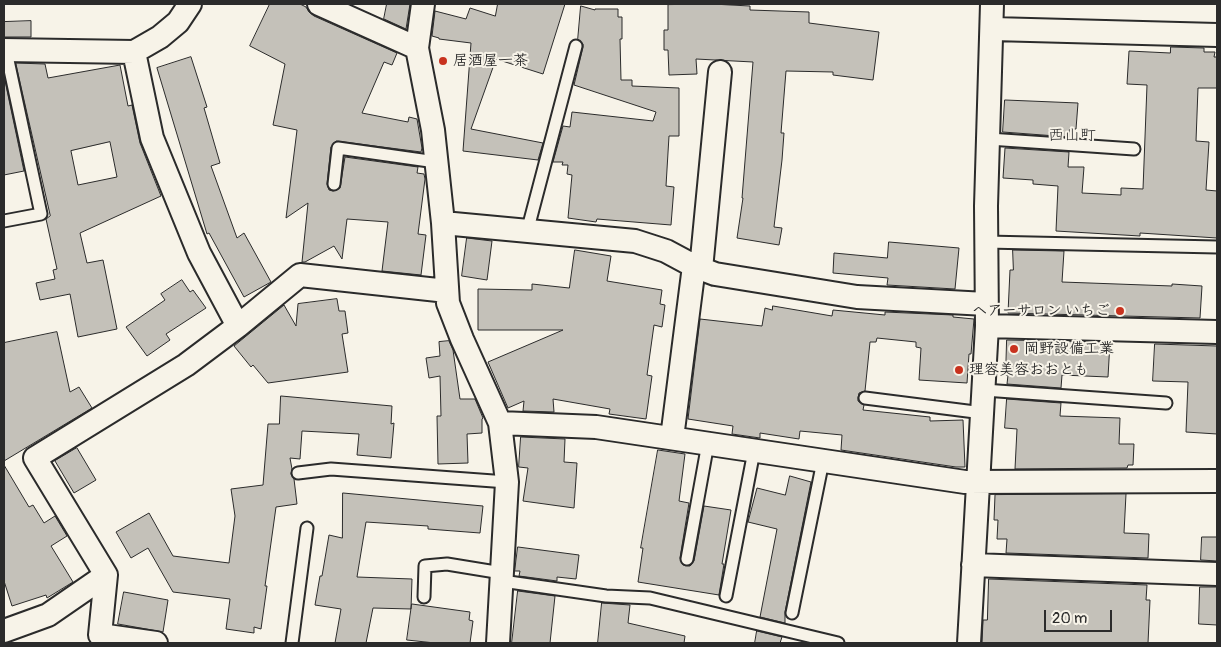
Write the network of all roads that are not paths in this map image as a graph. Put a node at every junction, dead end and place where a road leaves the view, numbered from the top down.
1 (190, 4) edge
2 (319, 4) edge
3 (423, 4) edge
4 (992, 4) edge
5 (993, 29) junction
6 (1217, 35) edge
7 (576, 46) dead end
8 (417, 48) junction
9 (5, 50) edge
10 (134, 52) junction
11 (720, 72) dead end
12 (989, 139) junction
13 (1134, 149) dead end
14 (436, 162) junction
15 (334, 184) dead end
16 (4, 221) edge
17 (443, 223) junction
18 (528, 232) junction
19 (986, 242) junction
20 (1217, 247) edge
21 (698, 268) junction
22 (447, 291) junction
23 (986, 304) junction
24 (238, 326) junction
25 (987, 326) junction
26 (1217, 332) edge
27 (984, 390) junction
28 (865, 398) dead end
29 (1166, 403) dead end
30 (983, 413) junction
31 (500, 423) junction
32 (672, 438) junction
33 (708, 443) junction
34 (754, 451) junction
35 (823, 461) junction
36 (298, 473) dead end
37 (1217, 481) edge
38 (507, 482) junction
39 (979, 482) junction
40 (307, 528) dead end
41 (687, 559) dead end
42 (973, 565) junction
43 (1217, 574) edge
44 (106, 575) junction
45 (502, 577) junction
46 (726, 596) dead end
47 (424, 597) dead end
48 (792, 613) dead end
49 (4, 631) edge
50 (99, 639) edge
51 (156, 643) edge
52 (292, 643) edge
53 (498, 643) edge
54 (838, 643) edge
55 (969, 643) edge

1 - 10 street
2 - 8 street
3 - 8 street
4 - 5 street
5 - 6 street
5 - 12 street
7 - 18 lane
8 - 14 street
9 - 10 street
9 - 16 lane
10 - 24 street
11 - 21 street
12 - 13 lane
12 - 19 street
14 - 15 lane
14 - 17 street
17 - 18 street
17 - 22 street
18 - 21 street
19 - 20 lane
19 - 23 street
21 - 23 street
21 - 32 street
22 - 24 street
22 - 31 street
23 - 25 street
24 - 44 street
25 - 26 street
25 - 27 street
27 - 29 lane
27 - 30 street
28 - 30 lane
30 - 39 street
31 - 32 street
31 - 38 street
32 - 33 street
33 - 34 street
33 - 41 lane
34 - 35 street
34 - 46 lane
35 - 39 street
35 - 48 lane
36 - 38 lane
37 - 39 street
38 - 45 street
39 - 42 street
40 - 52 lane
42 - 43 street
42 - 55 street
44 - 49 street
44 - 50 street
45 - 47 lane
45 - 53 street
45 - 54 lane
50 - 51 street

